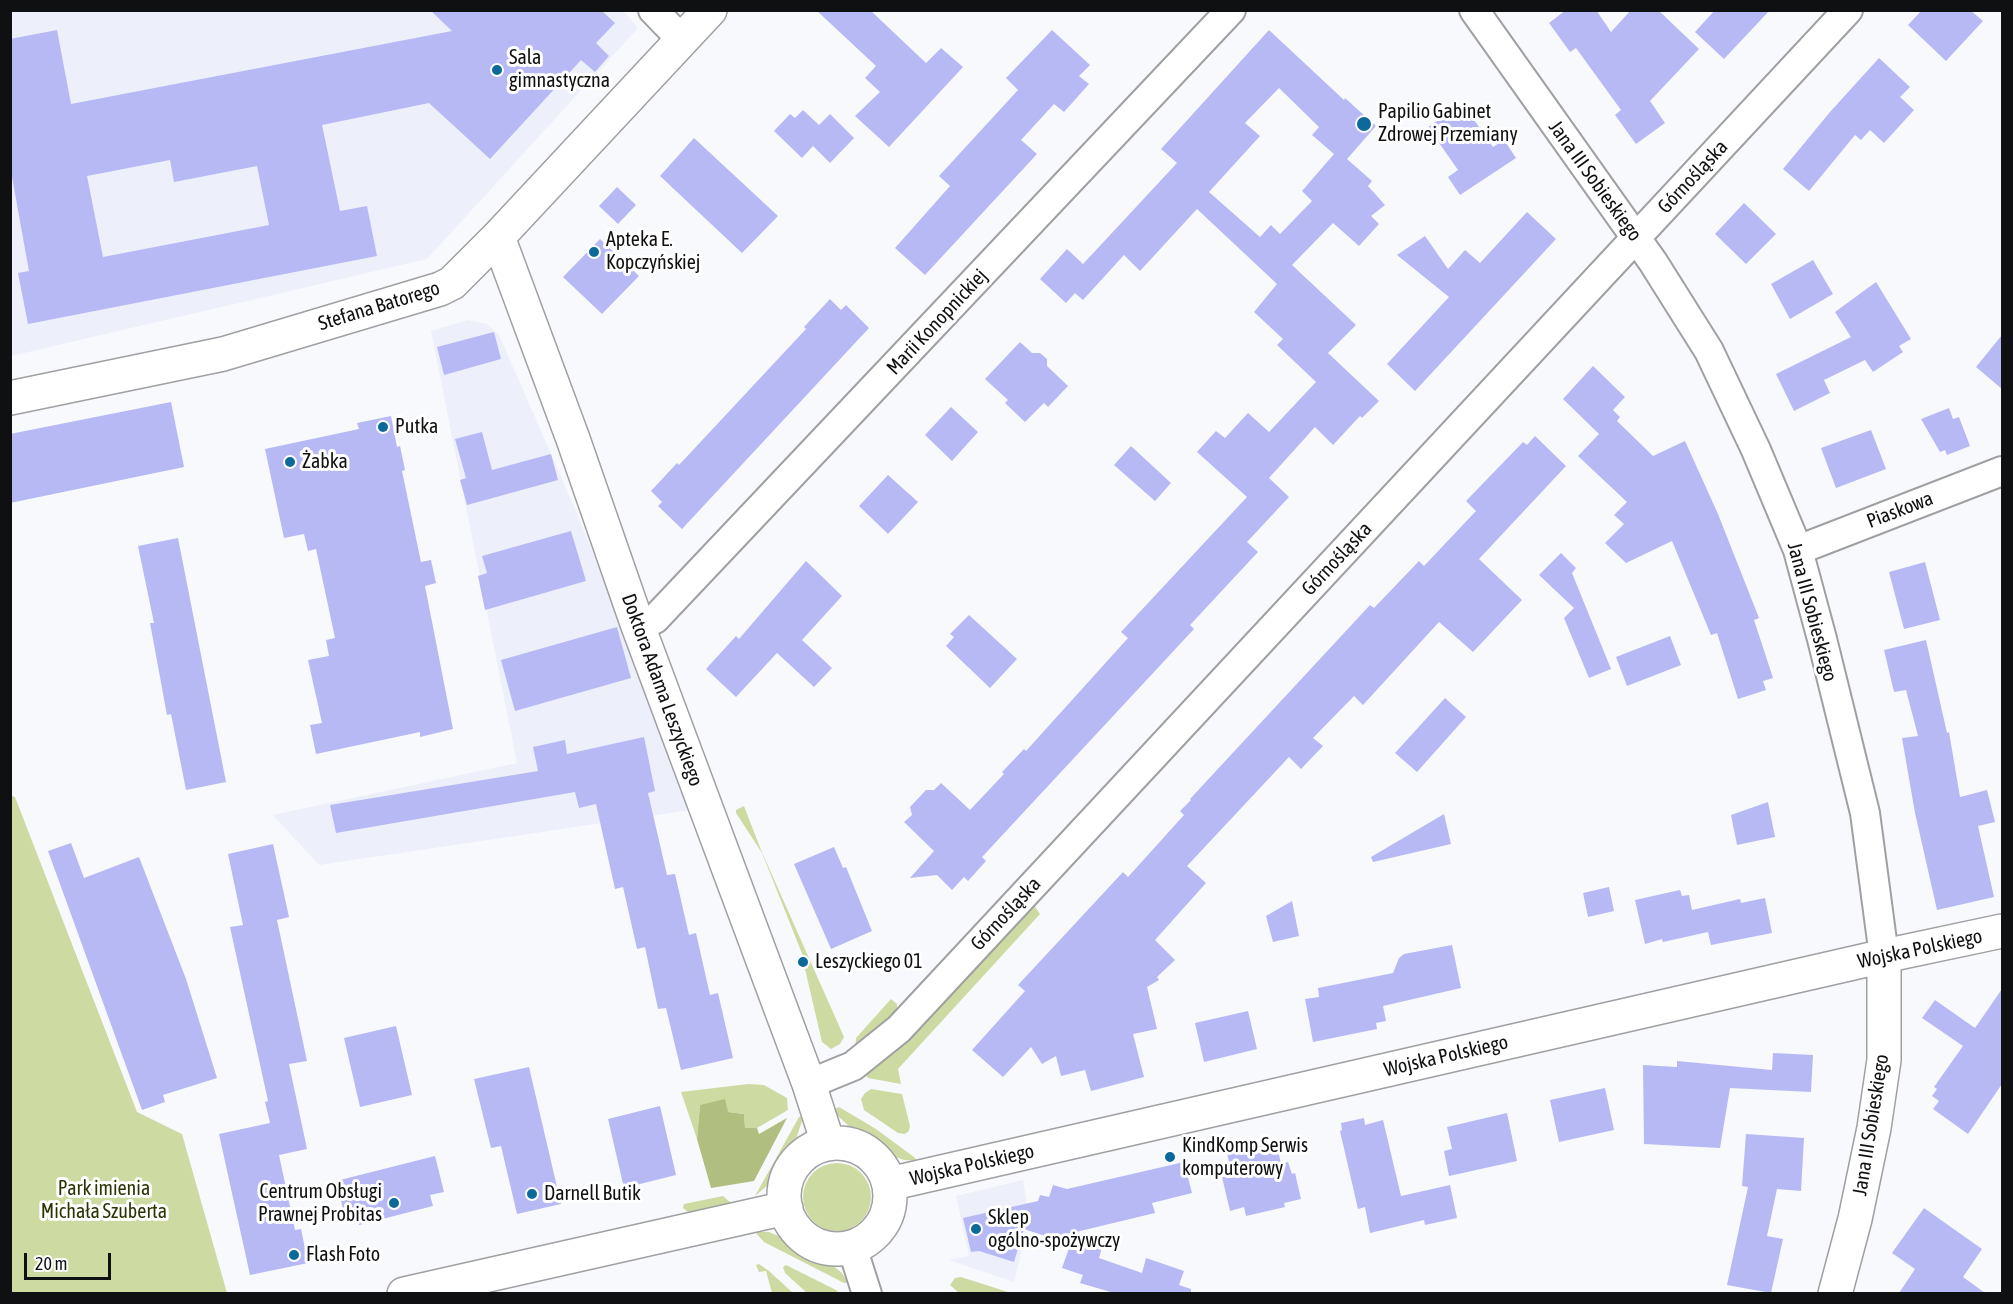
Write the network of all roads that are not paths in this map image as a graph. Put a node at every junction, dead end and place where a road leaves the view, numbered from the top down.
1 (653, 10) edge
2 (710, 10) edge
3 (1232, 10) edge
4 (1474, 10) edge
5 (1848, 10) edge
6 (682, 40) junction
7 (498, 237) junction
8 (1636, 238) junction
9 (10, 398) edge
10 (2002, 471) edge
11 (1798, 550) junction
12 (638, 626) junction
13 (2002, 931) edge
14 (1884, 956) junction
15 (809, 1084) junction
16 (828, 1143) junction
17 (889, 1184) junction
18 (786, 1208) junction
19 (852, 1247) junction
20 (404, 1293) edge
21 (867, 1293) edge
22 (1835, 1293) edge

1 - 6 street
2 - 6 street, Stefana Batorego
3 - 12 street, Marii Konopnickiej
4 - 8 street, Jana III Sobieskiego
5 - 8 street, Górnośląska
6 - 7 street, Stefana Batorego
7 - 9 street, Stefana Batorego
7 - 12 street, Doktora Adama Leszyckiego
8 - 11 street, Jana III Sobieskiego
8 - 15 street, Górnośląska
10 - 11 street, Piaskowa
11 - 14 street, Jana III Sobieskiego
12 - 15 street, Doktora Adama Leszyckiego
13 - 14 street, Wojska Polskiego
14 - 17 street, Wojska Polskiego
14 - 22 street, Jana III Sobieskiego
15 - 16 street, Doktora Adama Leszyckiego
16 - 17 street
16 - 18 street
17 - 19 street
18 - 19 street
18 - 20 street
19 - 21 street

